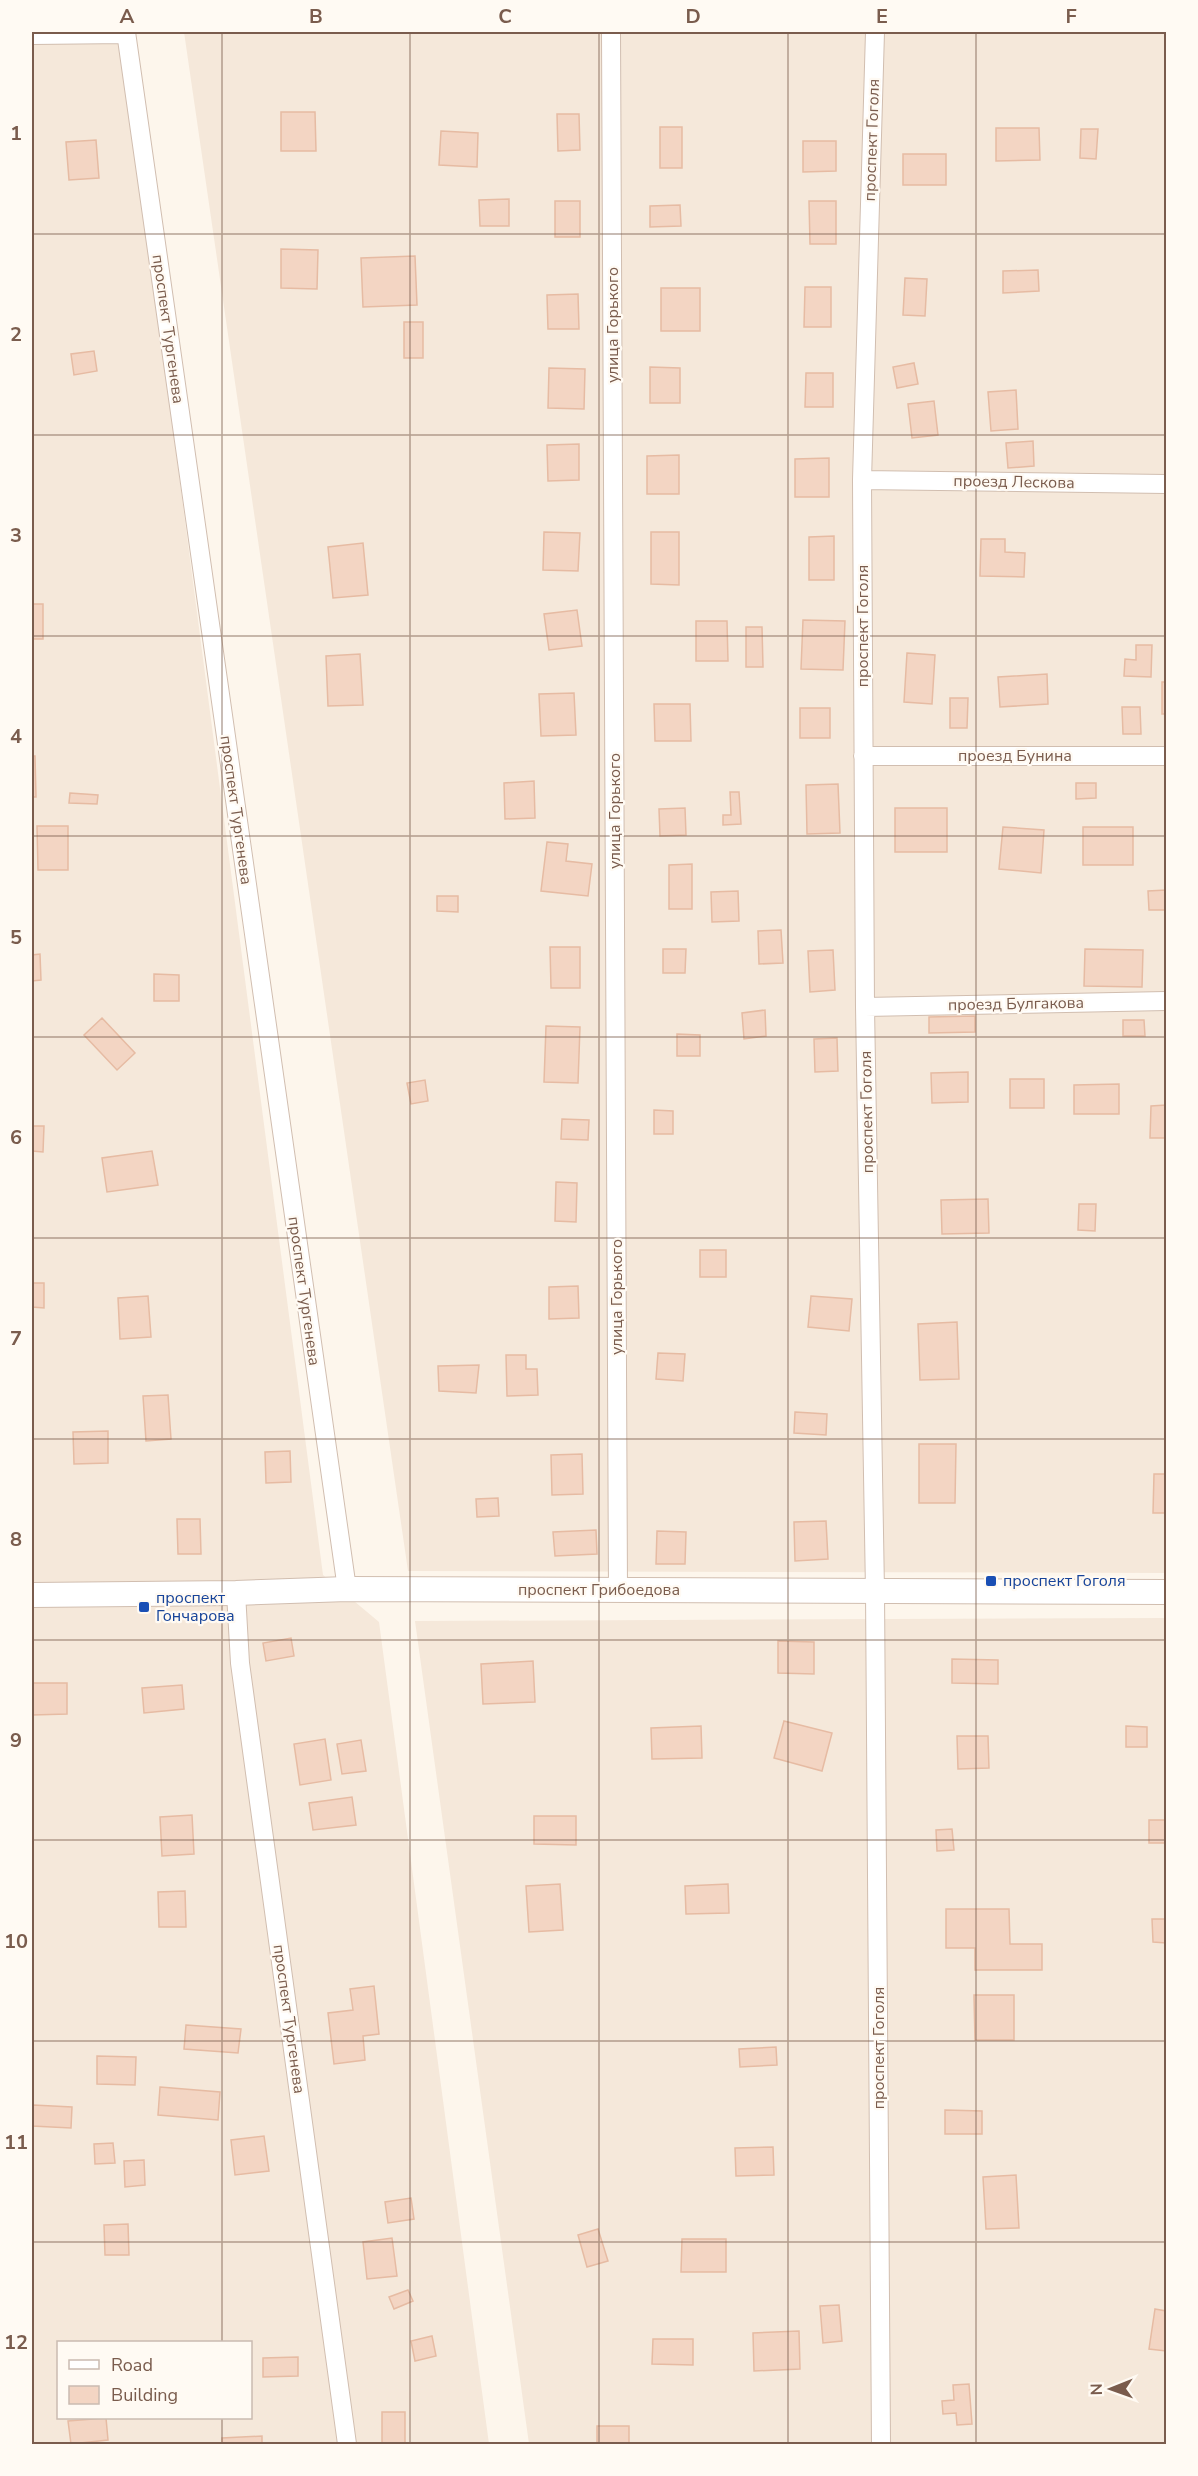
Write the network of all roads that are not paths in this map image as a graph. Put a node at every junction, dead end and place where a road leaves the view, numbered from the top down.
1 (611, 32) edge
2 (875, 32) edge
3 (126, 33) edge
4 (32, 35) edge
5 (862, 480) junction
6 (1167, 484) edge
7 (863, 756) junction
8 (1167, 756) edge
9 (1167, 1001) edge
10 (865, 1007) junction
11 (346, 1588) junction
12 (618, 1591) junction
13 (875, 1591) junction
14 (1167, 1592) edge
15 (236, 1593) junction
16 (32, 1595) edge
17 (347, 2445) edge
18 (882, 2445) edge

1 - 12 street, улица Горького
2 - 5 street, проспект Гоголя
3 - 4 street
3 - 11 street, проспект Тургенева
5 - 6 street, проезд Лескова
5 - 7 street, проспект Гоголя
7 - 8 street, проезд Бунина
7 - 10 street, проспект Гоголя
9 - 10 street, проезд Булгакова
10 - 13 street, проспект Гоголя
11 - 12 street, проспект Грибоедова
11 - 15 street, проспект Грибоедова
12 - 13 street, проспект Грибоедова
13 - 14 street, проспект Грибоедова
13 - 18 street, проспект Гоголя
15 - 16 street, проспект Грибоедова
15 - 17 street, проспект Тургенева

